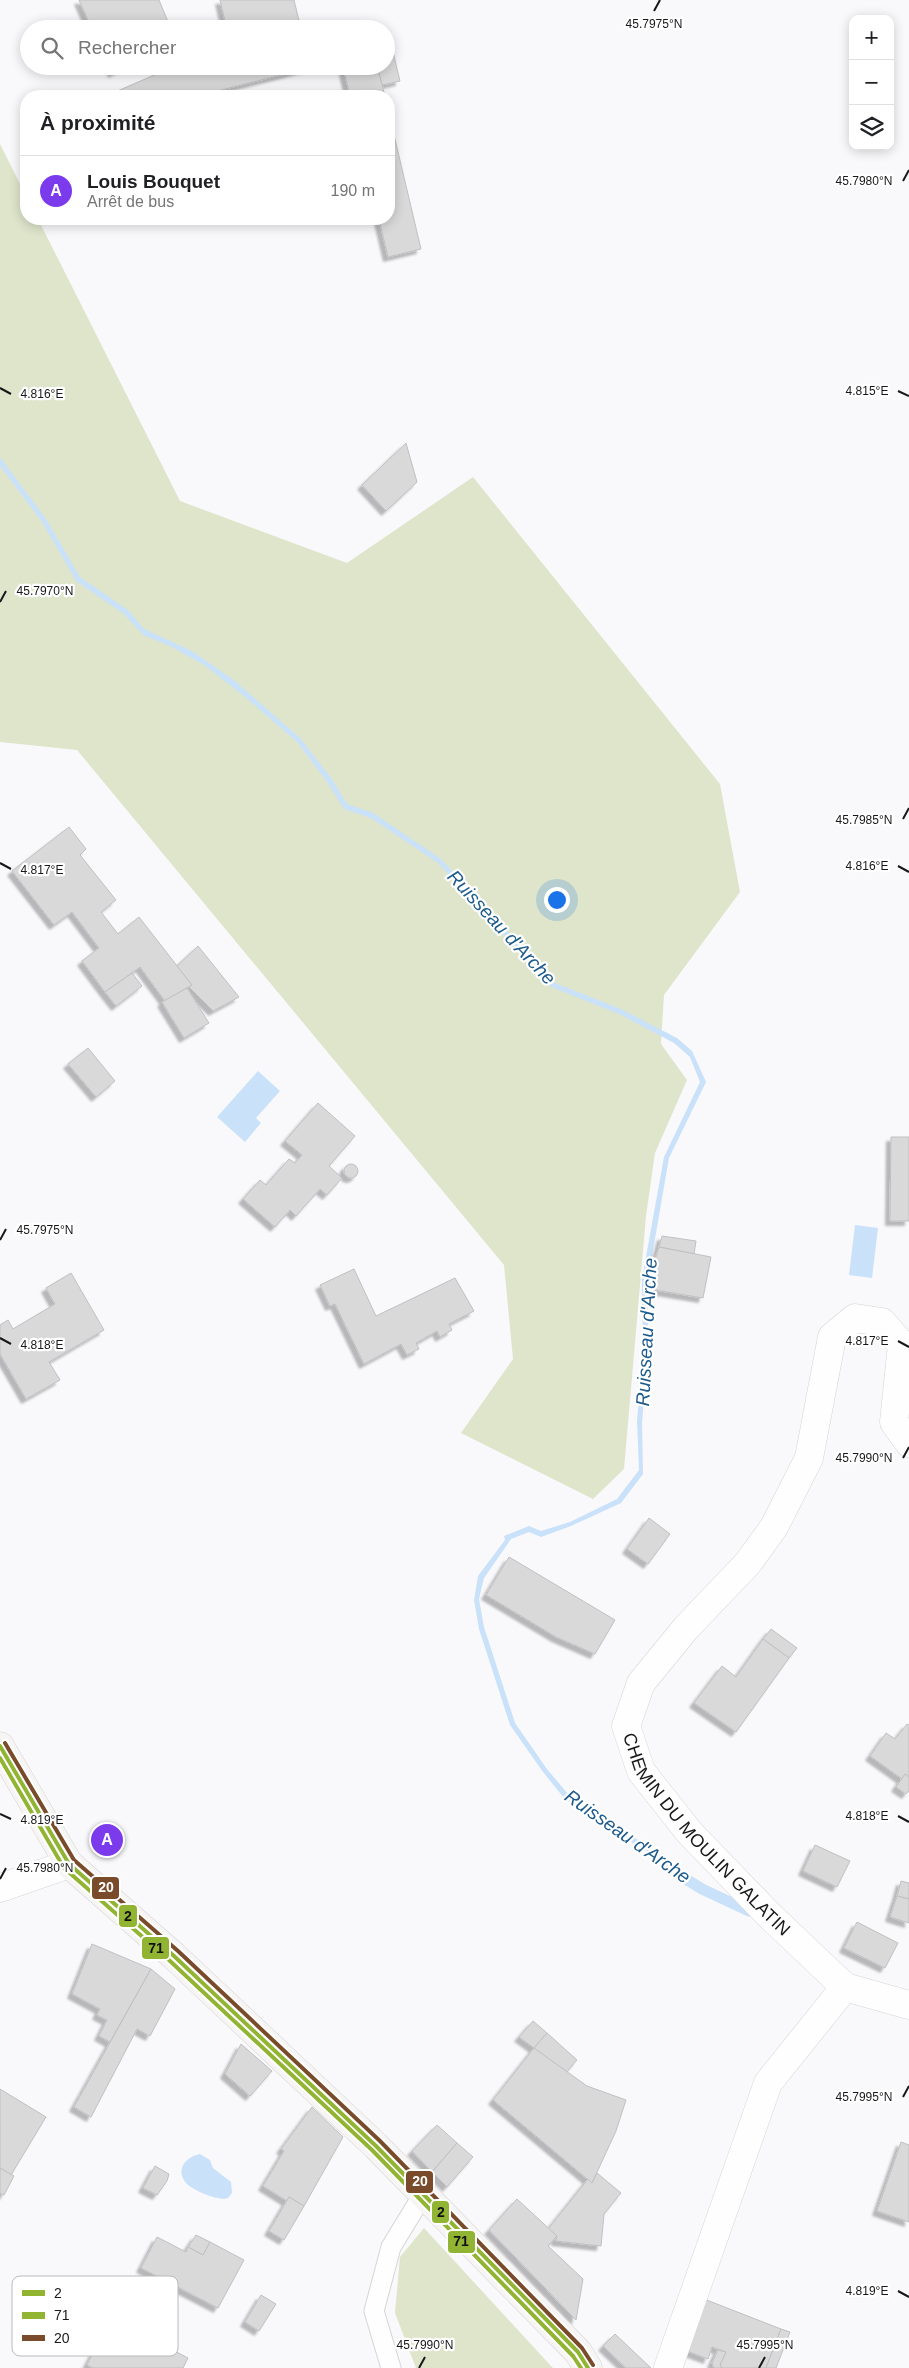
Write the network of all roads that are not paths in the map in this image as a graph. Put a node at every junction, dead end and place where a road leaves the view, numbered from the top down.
1 (909, 1443) edge
2 (0, 1746) edge
3 (69, 1864) junction
4 (0, 1888) edge
5 (845, 1987) junction
6 (909, 2005) edge
7 (424, 2193) junction
8 (391, 2368) edge
9 (588, 2368) edge
10 (668, 2368) edge

1 - 5 street, CHEMIN DU MOULIN GALATIN
2 - 3 main road
3 - 4 street
3 - 7 main road
5 - 6 street, CHEMIN DU MOULIN GALATIN
5 - 10 street
7 - 8 lane
7 - 9 main road

